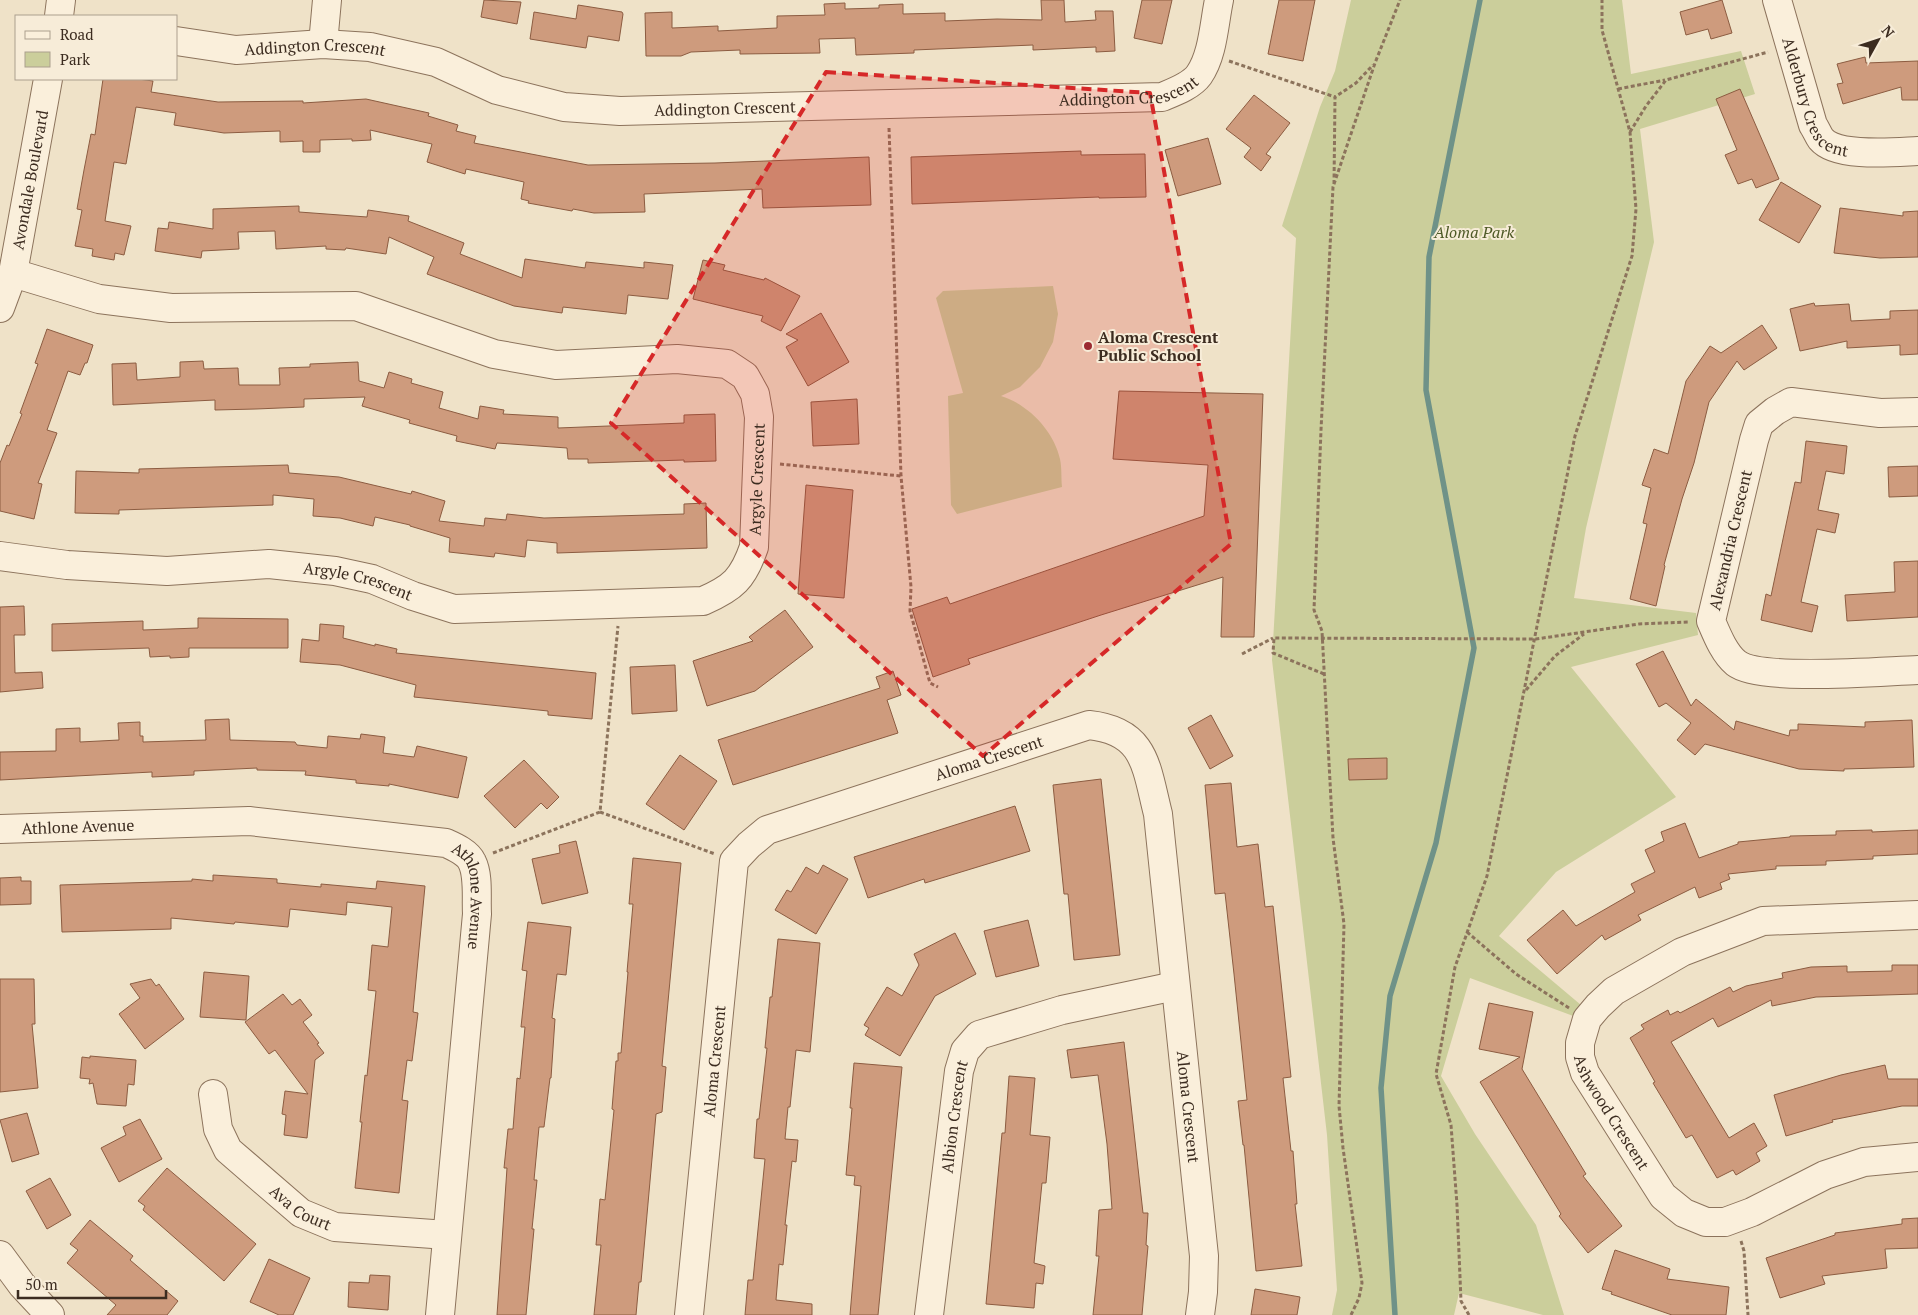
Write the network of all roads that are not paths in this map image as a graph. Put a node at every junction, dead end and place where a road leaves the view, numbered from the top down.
1 (61, 0) edge
2 (327, 0) edge
3 (1219, 0) edge
4 (1777, 0) edge
5 (59, 15) edge
6 (178, 41) edge
7 (323, 44) junction
8 (48, 80) edge
9 (1918, 151) edge
10 (13, 273) junction
11 (0, 308) edge
12 (1918, 412) edge
13 (0, 556) edge
14 (1918, 670) edge
15 (0, 829) edge
16 (1918, 915) edge
17 (1176, 986) junction
18 (213, 1094) dead end
19 (1918, 1157) edge
20 (448, 1235) junction
21 (0, 1255) edge
22 (50, 1315) edge
23 (440, 1315) edge
24 (689, 1315) edge
25 (929, 1315) edge
26 (1200, 1315) edge

1 - 5 street
2 - 7 street
3 - 7 street, Addington Crescent
4 - 9 street, Alderbury Crescent
6 - 7 street, Addington Crescent
8 - 10 street, Avondale Boulevard
10 - 11 street, Avondale Boulevard
10 - 13 street, Argyle Crescent
12 - 14 street, Alexandria Crescent
15 - 20 street, Athlone Avenue
16 - 19 street, Ashwood Crescent
17 - 24 street, Aloma Crescent
17 - 25 street, Albion Crescent
17 - 26 street, Aloma Crescent
18 - 20 street, Ava Court
20 - 23 street, Athlone Avenue
21 - 22 street

